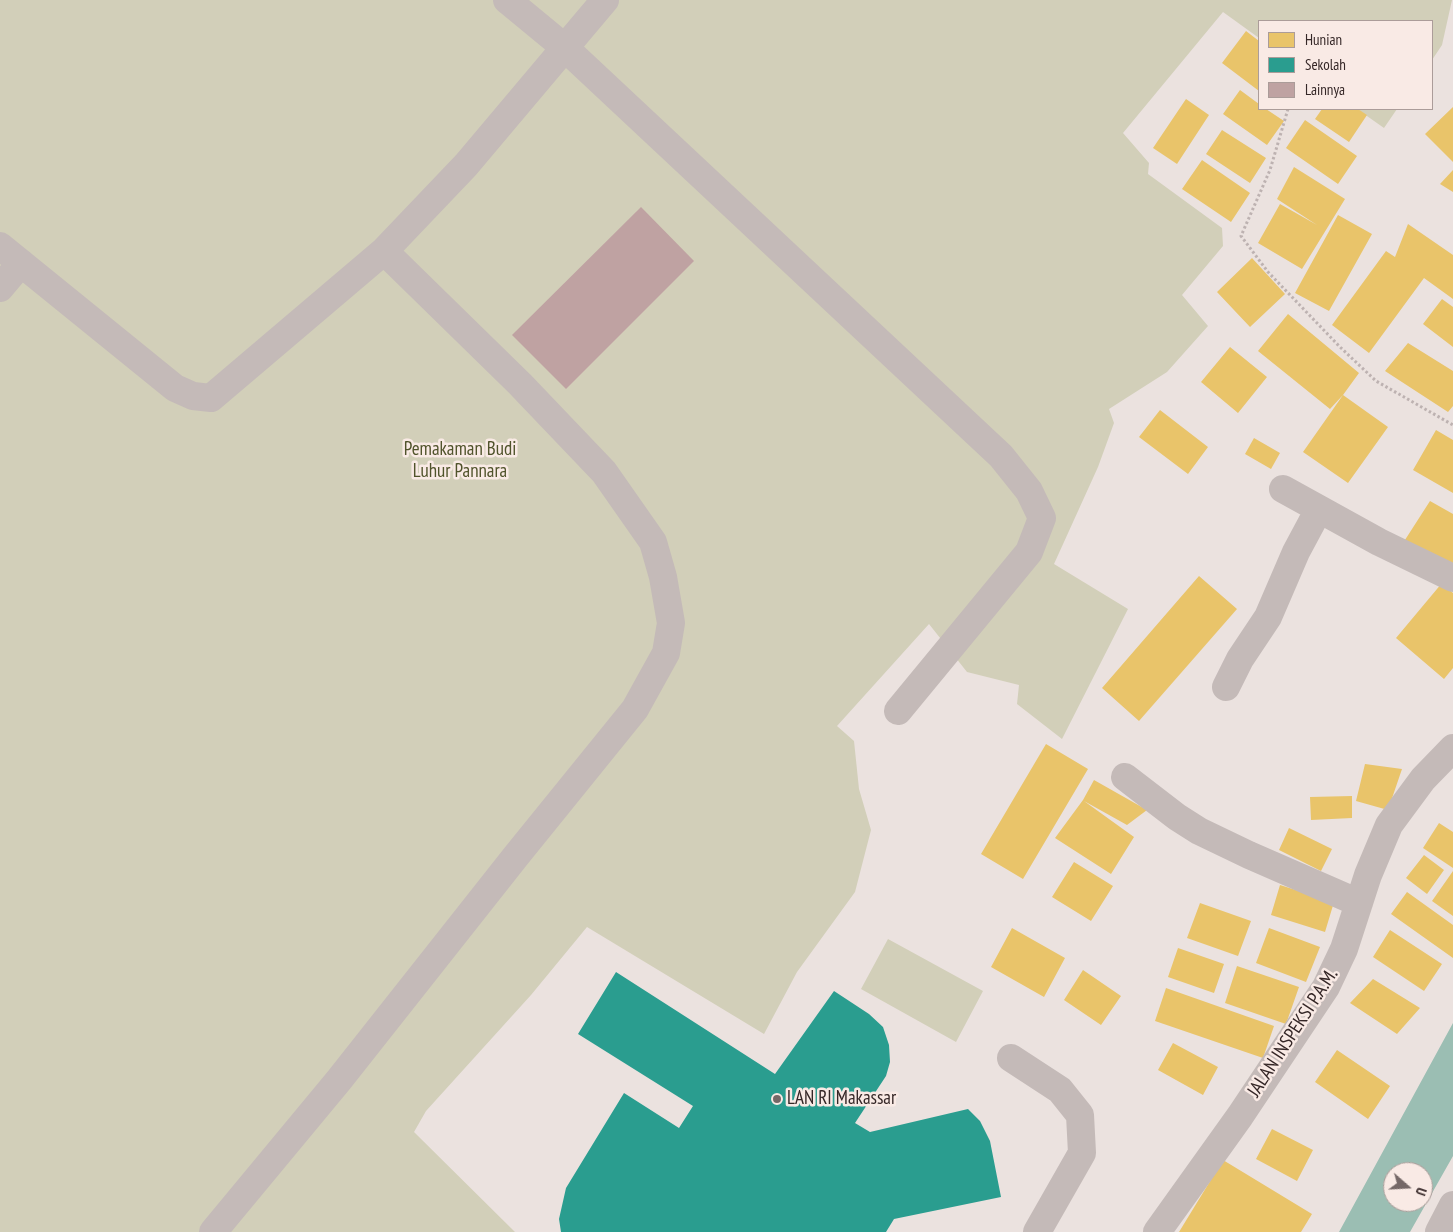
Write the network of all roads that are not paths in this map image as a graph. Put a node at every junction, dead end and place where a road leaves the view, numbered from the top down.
1 (507, 0) edge
2 (605, 0) edge
3 (564, 48) junction
4 (0, 246) edge
5 (384, 251) junction
6 (21, 262) junction
7 (0, 288) edge
8 (1284, 489) dead end
9 (1319, 509) junction
10 (1453, 578) edge
11 (1226, 687) dead end
12 (898, 711) dead end
13 (1453, 748) edge
14 (1125, 778) dead end
15 (1359, 903) junction
16 (1010, 1058) dead end
17 (1453, 1205) edge
18 (213, 1232) edge
19 (1037, 1232) edge
20 (1156, 1232) edge
21 (1439, 1232) edge

1 - 3 street
2 - 3 street
3 - 5 street
3 - 12 street
4 - 6 street
5 - 6 street
5 - 18 street
6 - 7 street
8 - 9 street
9 - 10 street
9 - 11 street
13 - 15 street, JALAN INSPEKSI P.A.M.
14 - 15 street
15 - 20 street, JALAN INSPEKSI P.A.M.
16 - 19 street
17 - 21 street

